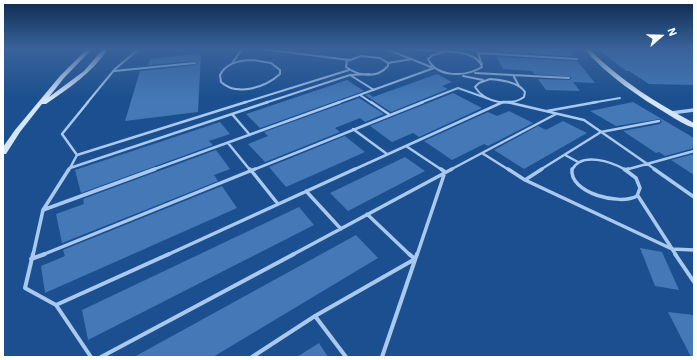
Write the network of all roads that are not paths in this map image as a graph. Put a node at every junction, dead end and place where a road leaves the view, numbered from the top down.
1 (73, 66) edge
2 (92, 66) edge
3 (120, 66) edge
4 (167, 66) edge
5 (229, 66) edge
6 (278, 66) edge
7 (346, 66) edge
8 (388, 66) edge
9 (428, 66) edge
10 (482, 66) edge
11 (605, 66) edge
12 (433, 68) junction
13 (349, 70) junction
14 (114, 71) junction
15 (473, 73) junction
16 (369, 74) junction
17 (456, 74) junction
18 (350, 75) junction
19 (513, 75) junction
20 (568, 78) dead end
21 (483, 80) junction
22 (519, 86) junction
23 (374, 90) junction
24 (360, 95) junction
25 (620, 98) dead end
26 (490, 99) junction
27 (504, 102) junction
28 (694, 110) edge
29 (34, 111) junction
30 (545, 111) junction
31 (669, 113) junction
32 (232, 114) junction
33 (556, 114) junction
34 (391, 115) junction
35 (658, 121) dead end
36 (684, 121) junction
37 (694, 122) edge
38 (694, 126) edge
39 (354, 130) junction
40 (601, 132) junction
41 (250, 135) junction
42 (228, 143) junction
43 (406, 146) junction
44 (694, 150) edge
45 (3, 152) edge
46 (482, 153) junction
47 (387, 154) junction
48 (565, 154) junction
49 (77, 155) junction
50 (578, 162) junction
51 (646, 163) junction
52 (70, 168) junction
53 (625, 170) junction
54 (250, 171) junction
55 (445, 172) junction
56 (525, 180) junction
57 (306, 191) junction
58 (638, 196) junction
59 (694, 197) edge
60 (278, 204) junction
61 (43, 210) junction
62 (367, 214) junction
63 (341, 228) junction
64 (672, 249) junction
65 (694, 250) edge
66 (31, 259) junction
67 (415, 259) junction
68 (694, 282) edge
69 (56, 305) junction
70 (315, 316) junction
71 (91, 357) edge
72 (101, 357) edge
73 (252, 357) edge
74 (346, 357) edge
75 (382, 357) edge

1 - 29 street
2 - 29 street
3 - 14 lane
4 - 14 lane
5 - 6 lane
7 - 13 lane
8 - 16 lane
9 - 12 lane
10 - 15 lane
11 - 31 street
12 - 17 lane
12 - 23 lane
13 - 16 lane
13 - 49 lane
14 - 49 lane
15 - 17 lane
15 - 19 lane
16 - 18 lane
17 - 21 lane
18 - 23 lane
18 - 32 lane
19 - 20 lane
19 - 22 lane
21 - 22 lane
21 - 26 lane
22 - 27 lane
23 - 24 lane
24 - 34 lane
24 - 41 lane
25 - 30 lane
26 - 27 lane
26 - 34 lane
27 - 30 lane
27 - 43 lane
28 - 31 street
29 - 45 street
30 - 33 lane
31 - 36 street
32 - 41 lane
32 - 52 lane
33 - 40 lane
33 - 46 lane
34 - 39 lane
35 - 40 lane
36 - 37 lane
36 - 38 street
39 - 47 lane
39 - 54 lane
40 - 48 lane
40 - 51 lane
41 - 42 lane
42 - 54 lane
42 - 61 lane
43 - 47 lane
43 - 55 lane
44 - 51 lane
46 - 55 lane
46 - 56 lane
47 - 57 lane
48 - 50 lane
48 - 56 lane
49 - 52 lane
50 - 53 lane
50 - 58 lane
51 - 53 lane
51 - 59 lane
52 - 61 lane
53 - 58 lane
54 - 60 lane
54 - 66 lane
55 - 62 lane
55 - 67 lane
56 - 64 lane
57 - 60 lane
57 - 63 lane
58 - 64 lane
60 - 69 lane
61 - 66 lane
62 - 63 lane
62 - 67 lane
63 - 72 lane
64 - 65 lane
64 - 68 lane
66 - 69 lane
67 - 70 lane
67 - 75 lane
69 - 71 lane
70 - 73 lane
70 - 74 lane

